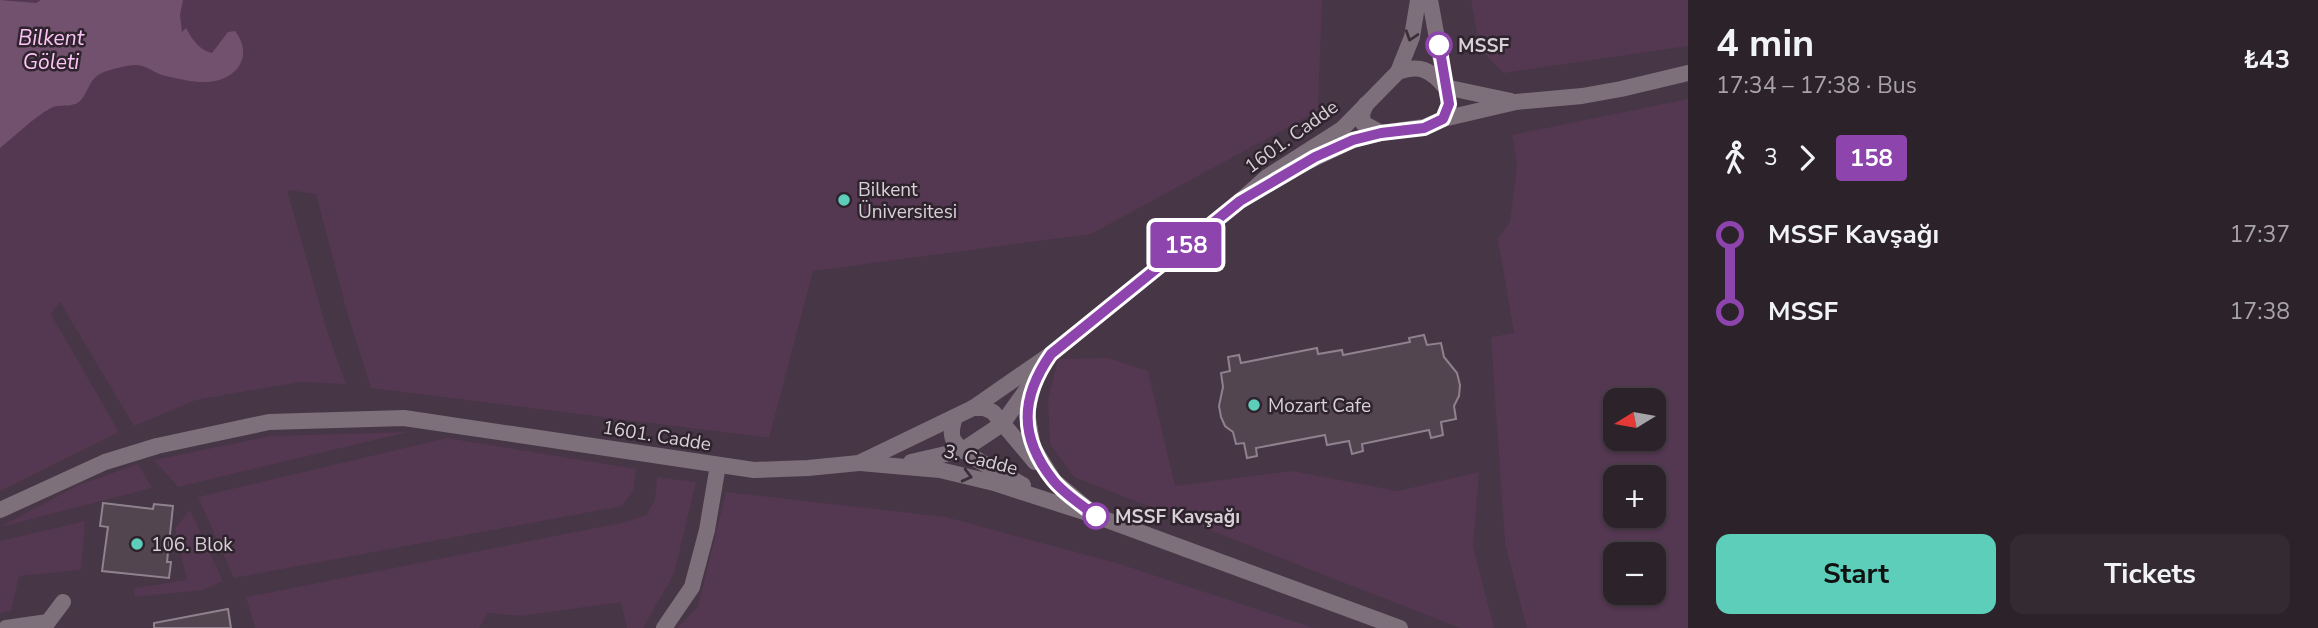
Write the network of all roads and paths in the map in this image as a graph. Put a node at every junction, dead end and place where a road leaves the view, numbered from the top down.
1 (1419, 0) edge
2 (1430, 0) edge
3 (1398, 72) junction
4 (1688, 73) edge
5 (1445, 88) junction
6 (1516, 102) junction
7 (1366, 104) junction
8 (1443, 119) junction
9 (1381, 133) junction
10 (1240, 201) junction
11 (1051, 354) junction
12 (1036, 375) junction
13 (972, 408) junction
14 (956, 417) junction
15 (1002, 424) junction
16 (963, 450) junction
17 (859, 463) junction
18 (718, 465) junction
19 (900, 465) junction
20 (1054, 481) junction
21 (1050, 500) junction
22 (0, 510) edge
23 (1096, 516) junction
24 (63, 602) dead end
25 (6, 628) edge
26 (664, 628) edge
27 (1400, 628) edge

1 -> 3 street
2 - 5 street
3 - 5 street
3 - 7 street
4 - 6 street
5 - 6 street
5 - 8 street
6 - 8 street
7 - 9 street
7 - 10 street, 1601. Cadde
8 - 9 street
9 - 10 street, 1601. Cadde
10 - 11 street, 1601. Cadde
11 - 12 street, 3. Cadde
11 - 13 street, 1601. Cadde
12 - 15 street, 3. Cadde
12 - 20 street
13 - 14 street, 1601. Cadde
13 - 15 street, 3. Cadde
14 - 16 street, 3. Cadde
14 - 17 street, 1601. Cadde
15 - 16 street, 3. Cadde
15 - 20 street, 3. Cadde
16 - 19 street, 3. Cadde
16 - 21 street, 3. Cadde
17 - 18 street, 1601. Cadde
17 - 19 street, 3. Cadde
18 - 22 street, 1601. Cadde
18 - 26 street
19 -> 21 street, 3. Cadde
20 - 23 street
21 - 23 street, 3. Cadde
23 - 27 street, 3. Cadde
24 - 25 street

